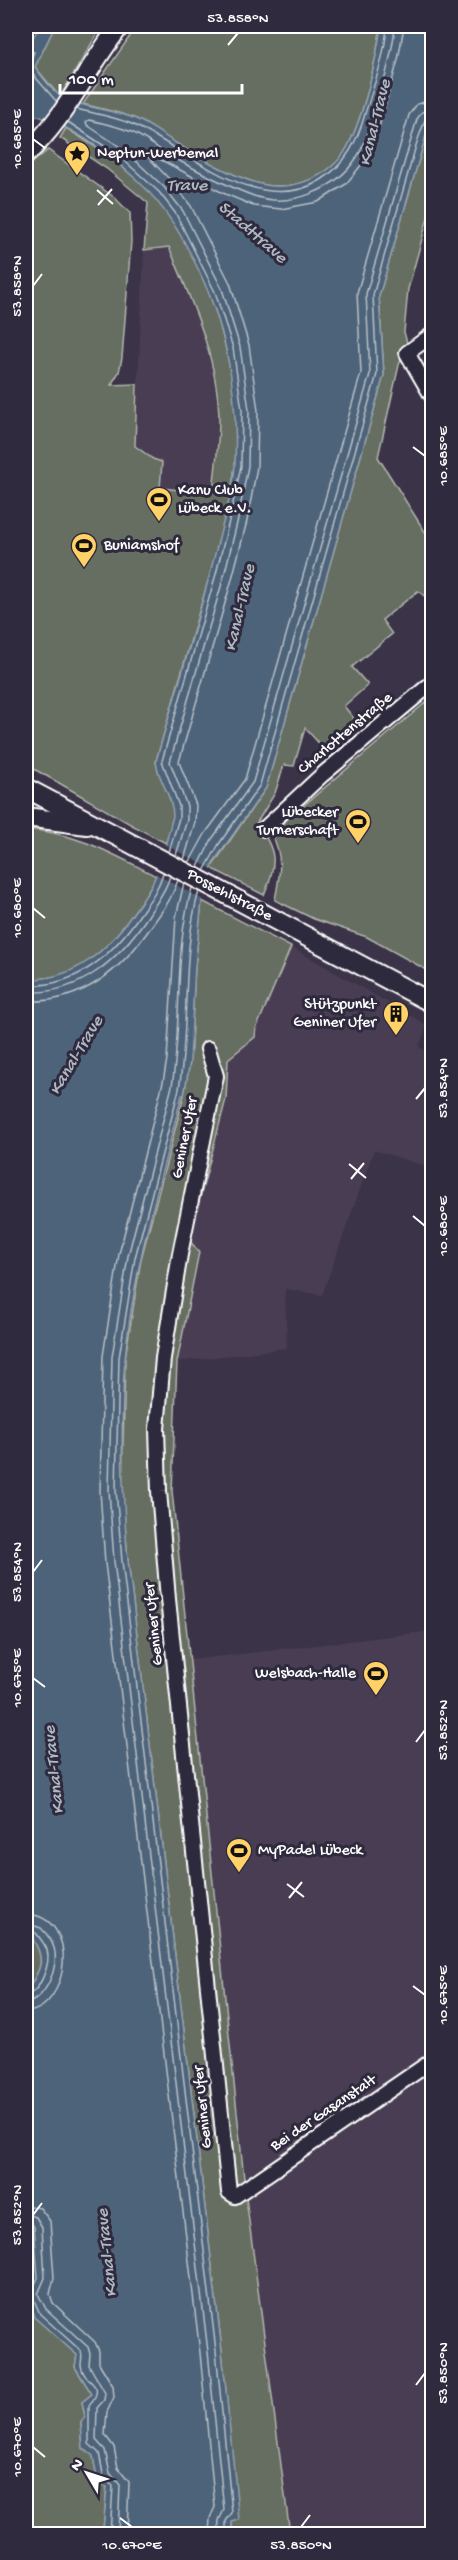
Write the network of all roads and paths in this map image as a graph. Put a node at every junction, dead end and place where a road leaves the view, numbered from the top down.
1 (120, 26) edge
2 (26, 154) edge
3 (432, 335) edge
4 (432, 396) edge
5 (432, 683) edge
6 (26, 788) edge
7 (26, 801) edge
8 (69, 810) junction
9 (26, 818) edge
10 (104, 829) junction
11 (264, 829) dead end
12 (432, 1003) edge
13 (208, 1049) dead end
14 (432, 2061) edge
15 (235, 2196) joint

1 - 2 main road
3 - 4 street
5 - 11 street, Charlottenstraße
6 - 8 main road, Possehlstraße
7 - 8 main road
8 - 10 main road, Possehlstraße
9 - 10 main road
10 - 12 main road, Possehlstraße
13 - 15 street, Geniner Ufer
14 - 15 street, Bei der Gasanstalt

